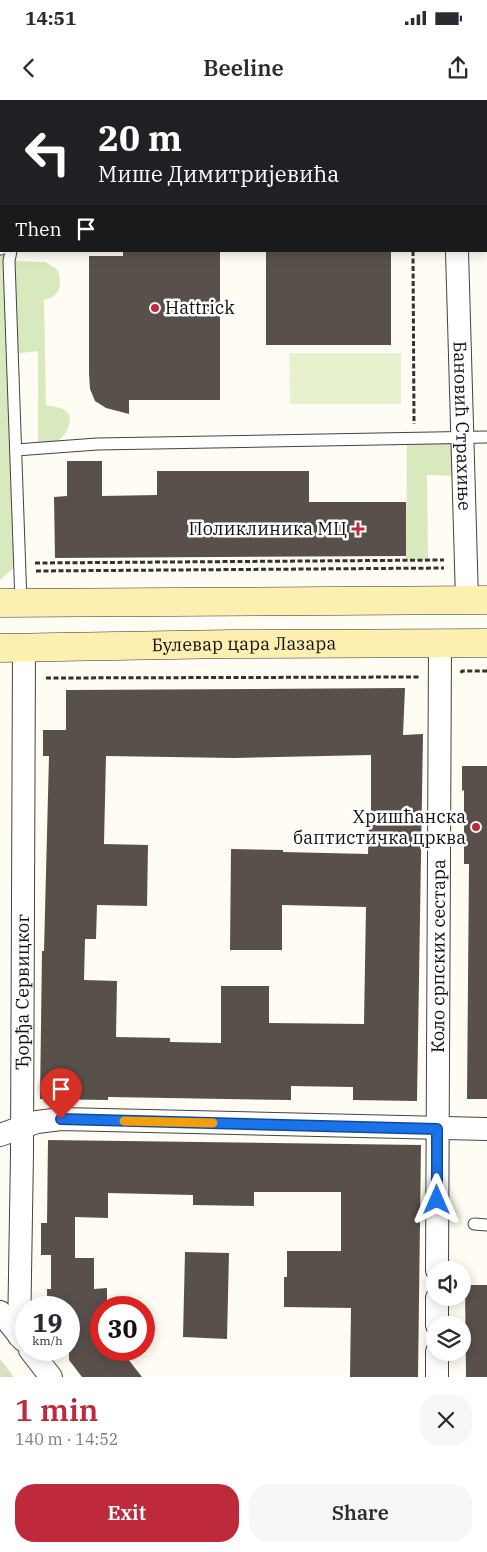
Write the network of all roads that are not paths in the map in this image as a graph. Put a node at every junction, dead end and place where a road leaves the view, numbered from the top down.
1 (11, 252) edge
2 (457, 252) edge
3 (463, 437) junction
4 (487, 437) edge
5 (16, 450) junction
6 (477, 600) edge
7 (10, 603) edge
8 (487, 643) edge
9 (440, 644) junction
10 (12, 648) edge
11 (22, 1126) junction
12 (437, 1129) junction
13 (487, 1129) edge
14 (0, 1135) edge
15 (474, 1224) dead end
16 (487, 1225) edge
17 (436, 1261) edge
18 (24, 1296) edge
19 (0, 1312) edge
20 (15, 1331) edge
21 (38, 1361) edge
22 (437, 1361) edge
23 (51, 1377) edge
24 (437, 1377) edge

1 - 5 lane
2 - 3 street, Бановић Страхиње
3 - 4 lane
3 - 5 lane
3 - 6 street, Бановић Страхиње
5 - 7 lane
6 - 7 main road
8 - 9 main road, Булевар цара Лазара
9 - 10 main road, Булевар цара Лазара
9 - 12 street, Коло српских сестара
10 - 11 street, Ђорђа Сервицког
11 - 12 street
11 - 14 street
11 - 18 street, Ђорђа Сервицког
12 - 13 street
12 - 17 street, Коло српских сестара
15 - 16 lane
19 - 20 street
21 - 23 street
22 - 24 street

